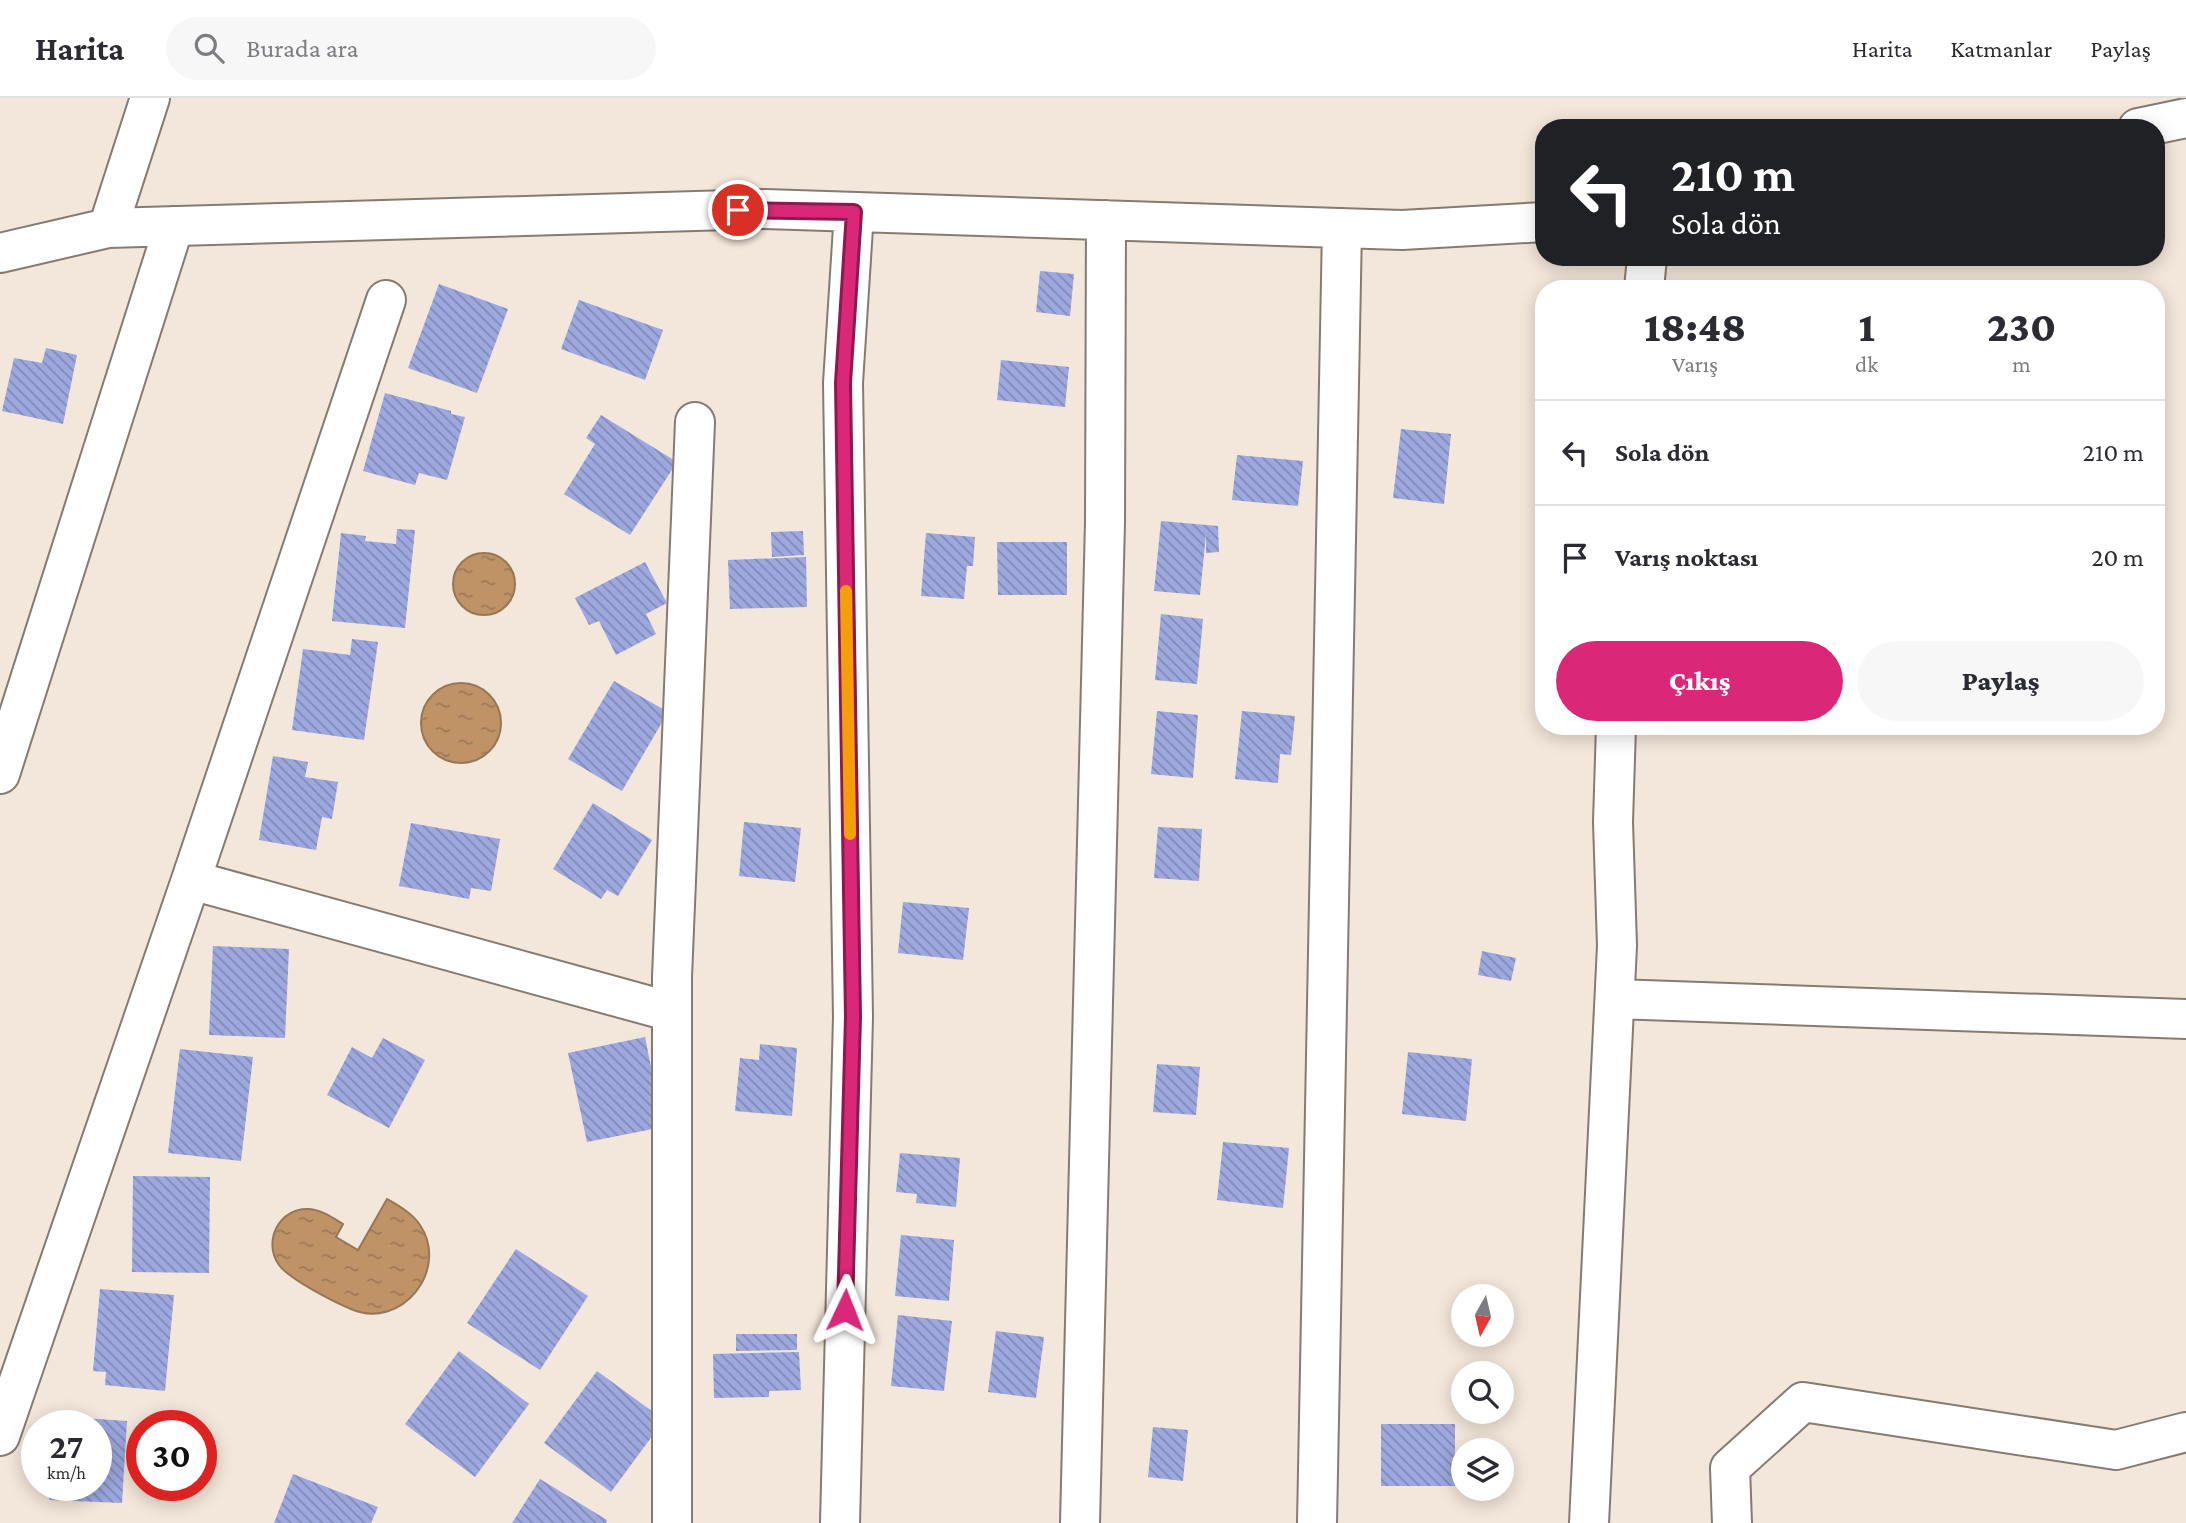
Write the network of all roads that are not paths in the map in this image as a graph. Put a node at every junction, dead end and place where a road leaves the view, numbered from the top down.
1 (150, 98) edge
2 (2186, 118) edge
3 (2165, 122) edge
4 (854, 212) junction
5 (1106, 220) junction
6 (1535, 223) edge
7 (174, 226) junction
8 (108, 228) junction
9 (1342, 229) junction
10 (0, 253) edge
11 (386, 300) dead end
12 (695, 422) dead end
13 (1616, 735) edge
14 (0, 774) edge
15 (191, 880) junction
16 (1615, 999) junction
17 (672, 1012) junction
18 (2186, 1019) edge
19 (2186, 1432) edge
20 (0, 1436) edge
21 (672, 1523) edge
22 (840, 1523) edge
23 (1080, 1523) edge
24 (1318, 1523) edge
25 (1589, 1523) edge
26 (1732, 1523) edge

1 - 8 street
2 - 3 street
4 - 5 street
4 - 7 street
4 - 22 street
5 - 9 street
5 - 23 street
6 - 9 street
7 - 8 street
7 - 14 street
8 - 10 street
9 - 24 street
11 - 15 street
12 - 17 street
13 - 16 street
15 - 17 street
15 - 20 street
16 - 18 street
16 - 25 street
17 - 21 street
19 - 26 street

